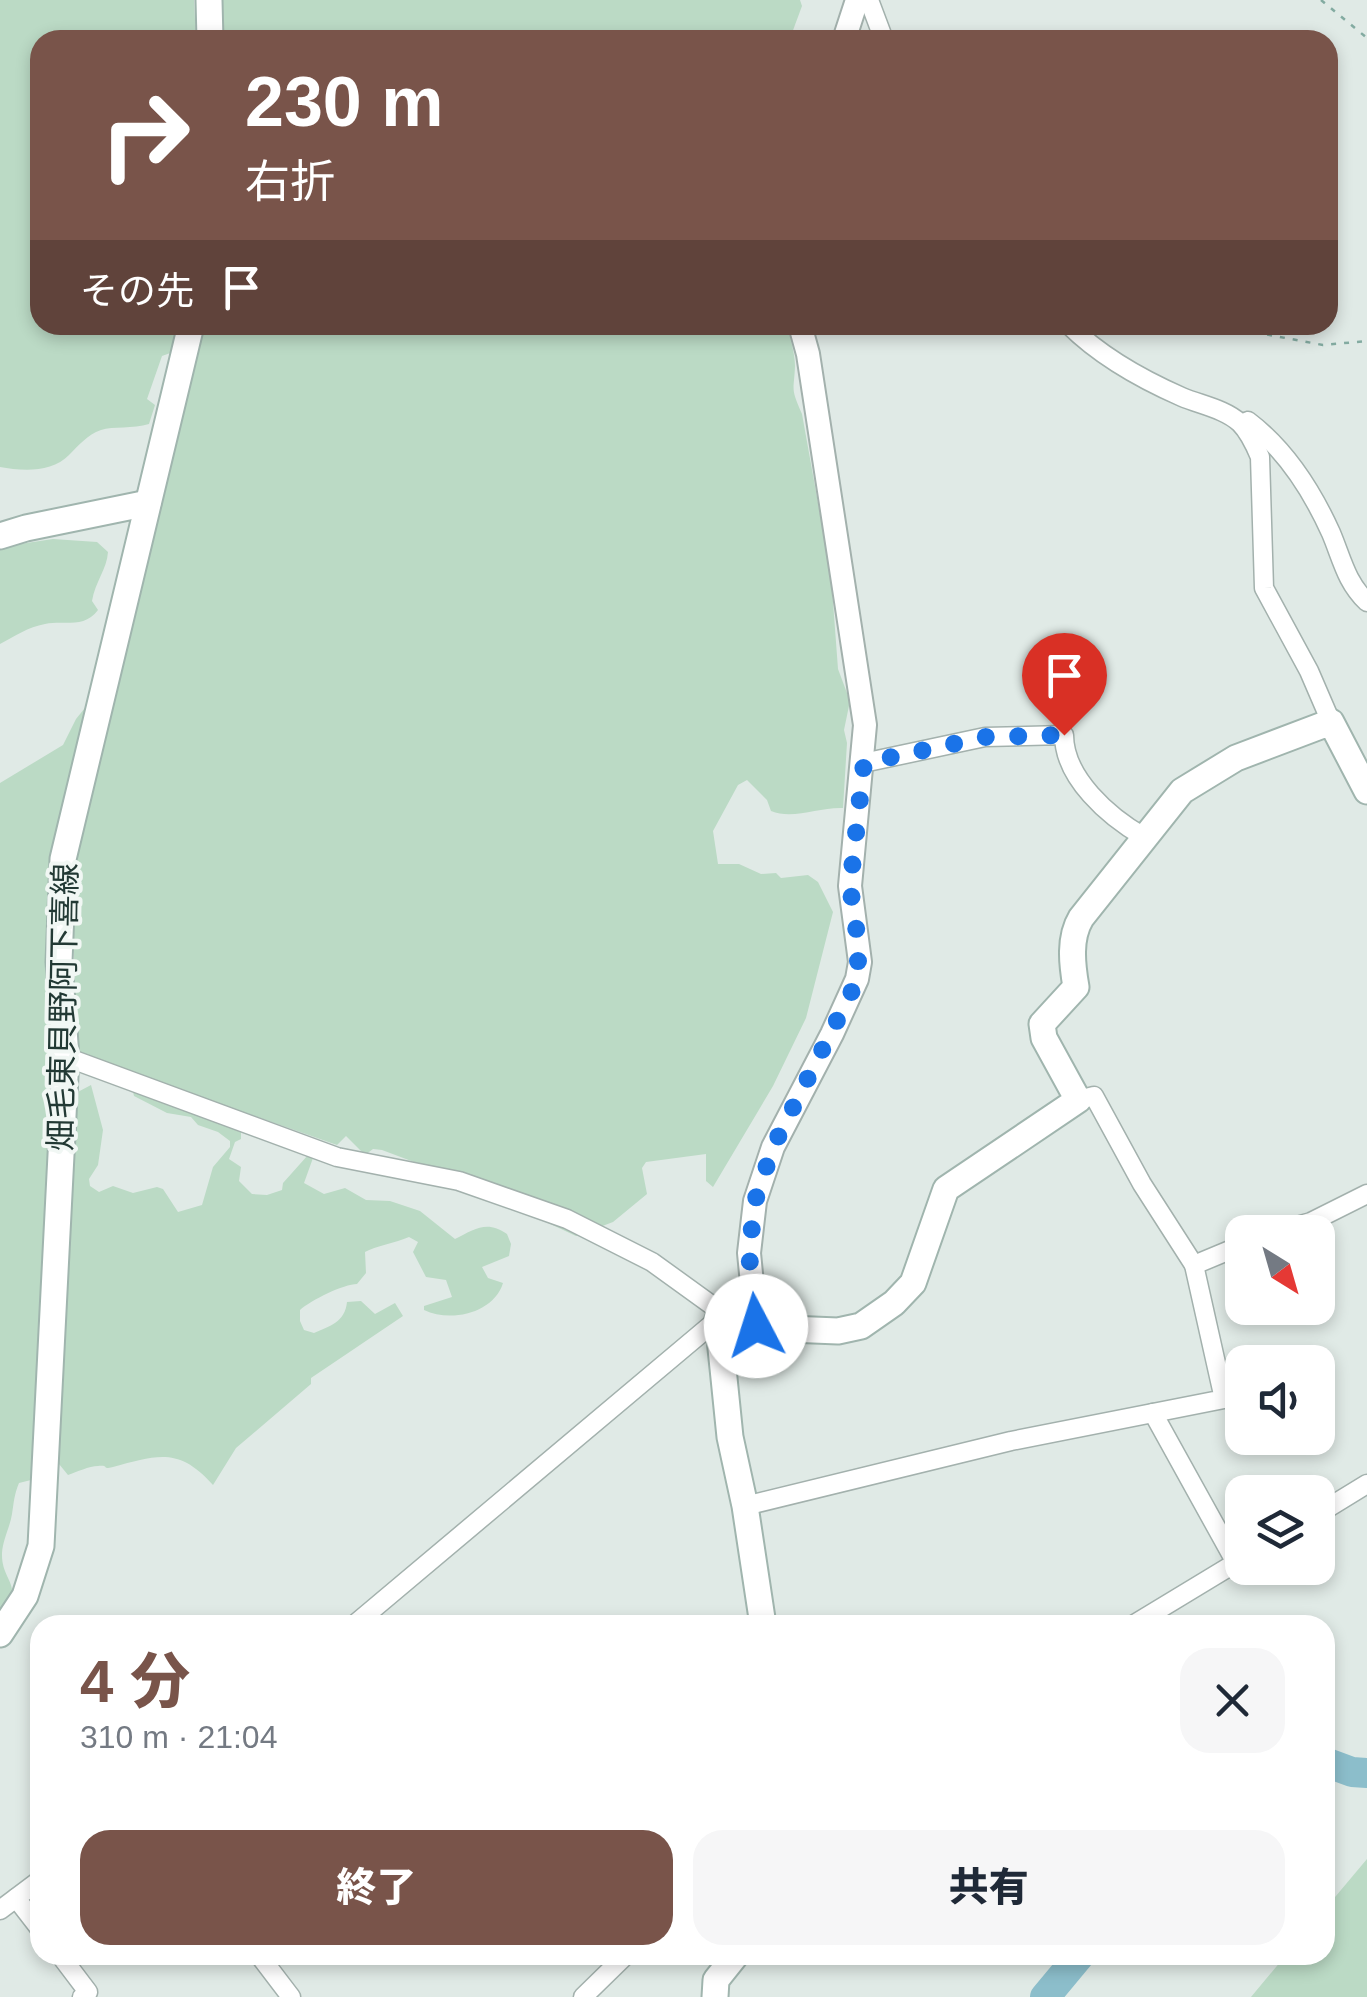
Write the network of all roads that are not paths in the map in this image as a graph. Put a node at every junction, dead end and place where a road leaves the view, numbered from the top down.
1 (209, 0) edge
2 (857, 0) edge
3 (869, 0) edge
4 (210, 30) edge
5 (847, 30) edge
6 (880, 30) edge
7 (189, 335) edge
8 (803, 335) edge
9 (1080, 335) edge
10 (1228, 415) junction
11 (148, 504) junction
12 (0, 536) edge
13 (1367, 602) edge
14 (1331, 722) junction
15 (864, 763) junction
16 (1367, 790) edge
17 (1144, 837) junction
18 (66, 1057) junction
19 (1078, 1100) junction
20 (1367, 1194) edge
21 (1325, 1215) edge
22 (1225, 1252) edge
23 (1194, 1265) junction
24 (718, 1319) junction
25 (1154, 1413) junction
26 (1367, 1484) edge
27 (1335, 1504) edge
28 (745, 1506) junction
29 (1225, 1537) edge
30 (1225, 1569) edge
31 (366, 1615) edge
32 (761, 1615) edge
33 (1150, 1615) edge
34 (0, 1634) edge
35 (30, 1888) edge
36 (16, 1898) junction
37 (0, 1910) edge
38 (30, 1916) edge
39 (68, 1965) edge
40 (267, 1965) edge
41 (616, 1965) edge
42 (728, 1965) edge
43 (82, 1997) edge
44 (291, 1997) edge
45 (583, 1997) edge
46 (714, 1997) edge

1 - 4 main road
2 - 5 street
3 - 6 street
7 - 11 main road, 畑毛東貝野阿下喜線
8 - 15 street
9 - 10 street
10 - 13 street
10 - 14 street
11 - 12 main road
11 - 18 main road, 畑毛東貝野阿下喜線
14 - 16 main road
14 - 17 main road
15 - 17 street
15 - 24 street
17 - 19 main road
18 - 24 street
18 - 34 main road, 畑毛東貝野阿下喜線
19 - 23 street
19 - 24 main road
20 - 21 street
22 - 23 street
23 - 25 street
24 - 28 main road
24 - 31 street
25 - 28 street
25 - 29 street
26 - 27 street
28 - 32 main road
30 - 33 street
35 - 36 street
36 - 37 street
36 - 38 street
39 - 43 street
40 - 44 street
41 - 45 street
42 - 46 main road

